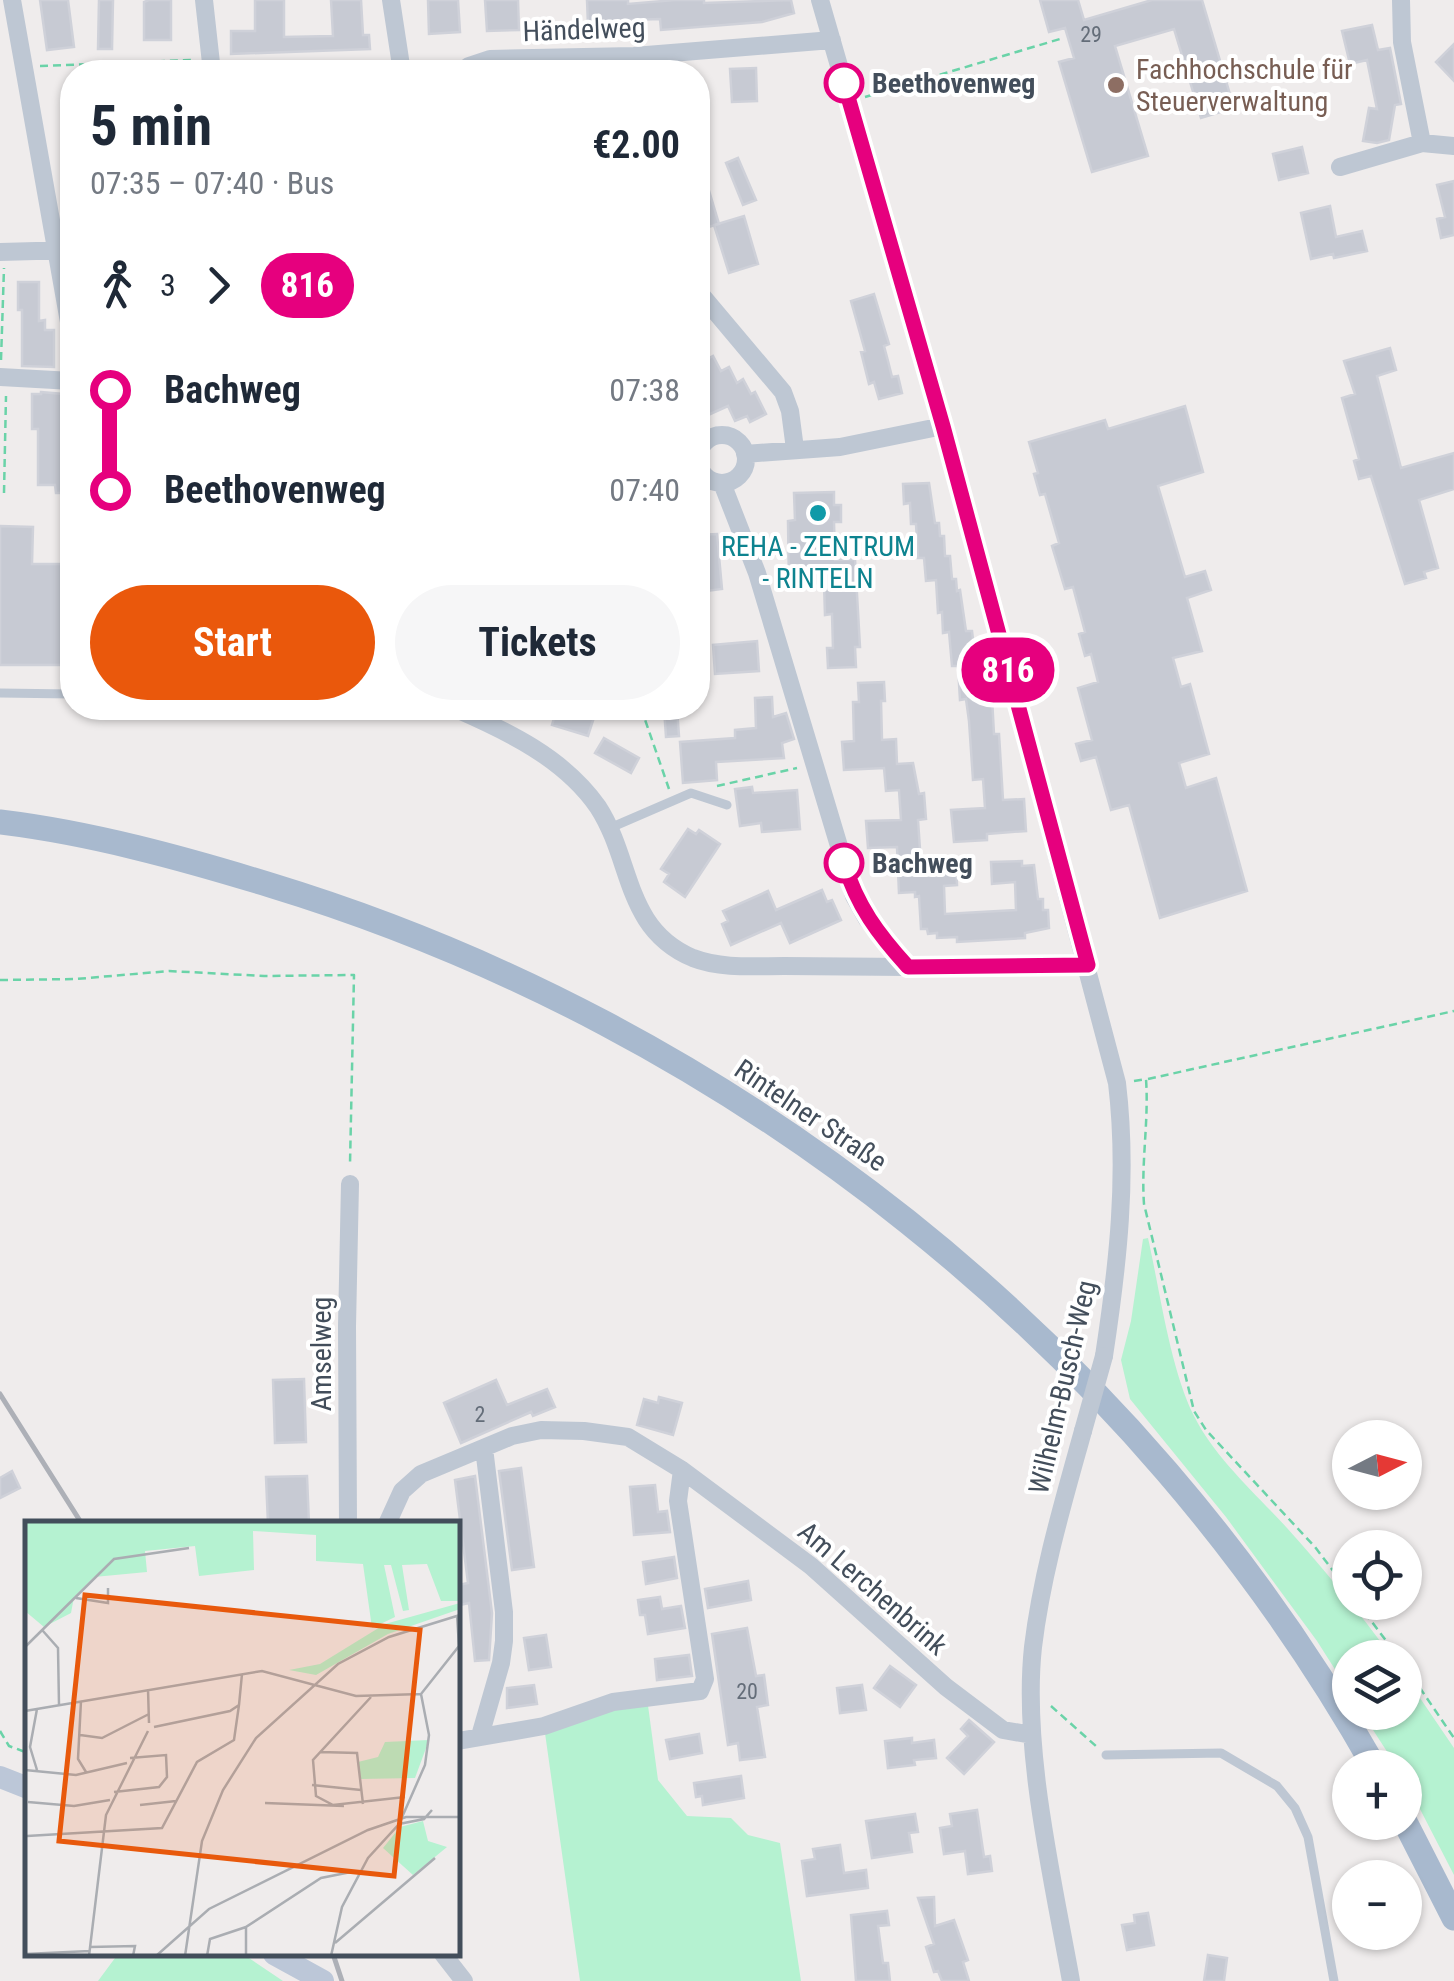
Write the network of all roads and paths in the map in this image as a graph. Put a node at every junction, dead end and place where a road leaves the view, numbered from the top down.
1 (12, 0) edge
2 (204, 0) edge
3 (391, 0) edge
4 (820, 0) edge
5 (1401, 0) edge
6 (1060, 38) dead end
7 (832, 40) junction
8 (210, 60) edge
9 (400, 60) edge
10 (487, 60) edge
11 (518, 60) edge
12 (665, 60) edge
13 (24, 67) junction
14 (60, 67) edge
15 (850, 102) junction
16 (1422, 142) junction
17 (1454, 146) edge
18 (1340, 167) dead end
19 (60, 233) edge
20 (60, 251) edge
21 (0, 252) edge
22 (710, 305) edge
23 (0, 377) edge
24 (60, 381) edge
25 (943, 426) junction
26 (710, 439) edge
27 (795, 449) junction
28 (745, 454) junction
29 (710, 480) edge
30 (722, 483) junction
31 (0, 693) edge
32 (60, 694) edge
33 (481, 720) edge
34 (645, 720) edge
35 (814, 764) junction
36 (691, 793) junction
37 (672, 800) junction
38 (727, 805) dead end
39 (0, 822) edge
40 (610, 828) junction
41 (1088, 965) junction
42 (908, 967) junction
43 (0, 980) edge
44 (1454, 1011) edge
45 (1146, 1079) junction
46 (1117, 1083) junction
47 (350, 1184) joint
48 (484, 1448) junction
49 (682, 1470) junction
50 (348, 1521) edge
51 (388, 1521) edge
52 (1332, 1569) edge
53 (1033, 1689) junction
54 (1422, 1691) edge
55 (0, 1731) edge
56 (1032, 1734) junction
57 (480, 1736) junction
58 (1454, 1738) edge
59 (460, 1741) edge
60 (1364, 1750) edge
61 (25, 1752) edge
62 (1106, 1755) joint
63 (0, 1778) edge
64 (25, 1787) edge
65 (1414, 1840) edge
66 (1454, 1918) edge
67 (277, 1956) edge
68 (445, 1956) edge
69 (314, 1979) edge
70 (464, 1981) edge
71 (1072, 1981) edge
72 (1334, 1981) edge

1 - 13 street
2 - 8 street
3 - 9 street
4 - 7 street, Wilhelm-Busch-Weg
5 - 16 street
6 - 15 path
7 - 12 street, Händelweg
7 - 15 street, Wilhelm-Busch-Weg
10 - 11 street, Händelweg
13 - 14 path
13 - 19 street
15 - 25 street, Wilhelm-Busch-Weg
16 - 17 street
16 - 18 street
20 - 21 street
22 - 27 street
23 - 24 street
25 - 27 street
25 - 41 street, Wilhelm-Busch-Weg
26 - 28 street
27 - 28 street
28 - 30 street
29 - 30 street
30 - 35 street
31 - 32 lane
33 - 40 street
34 - 37 path
35 - 36 path
35 - 42 street
36 - 37 lane
36 - 38 lane
37 - 40 lane
39 - 60 main road, Rintelner Straße
40 - 42 street
41 - 42 street
41 - 46 street, Wilhelm-Busch-Weg
43 - 47 path
44 - 45 path
45 - 46 path
45 - 52 path
46 - 53 street, Wilhelm-Busch-Weg, bridge
47 - 50 street, Amselweg
48 - 49 street, Am Lerchenbrink
48 - 51 street, Am Lerchenbrink
48 - 57 street
49 - 56 street, Am Lerchenbrink
49 - 57 street
53 - 56 street, Wilhelm-Busch-Weg
53 - 62 path
54 - 58 path
55 - 61 path
56 - 71 street, Wilhelm-Busch-Weg
57 - 59 street
62 - 72 lane
63 - 64 street
65 - 66 main road
67 - 69 street
68 - 70 street

